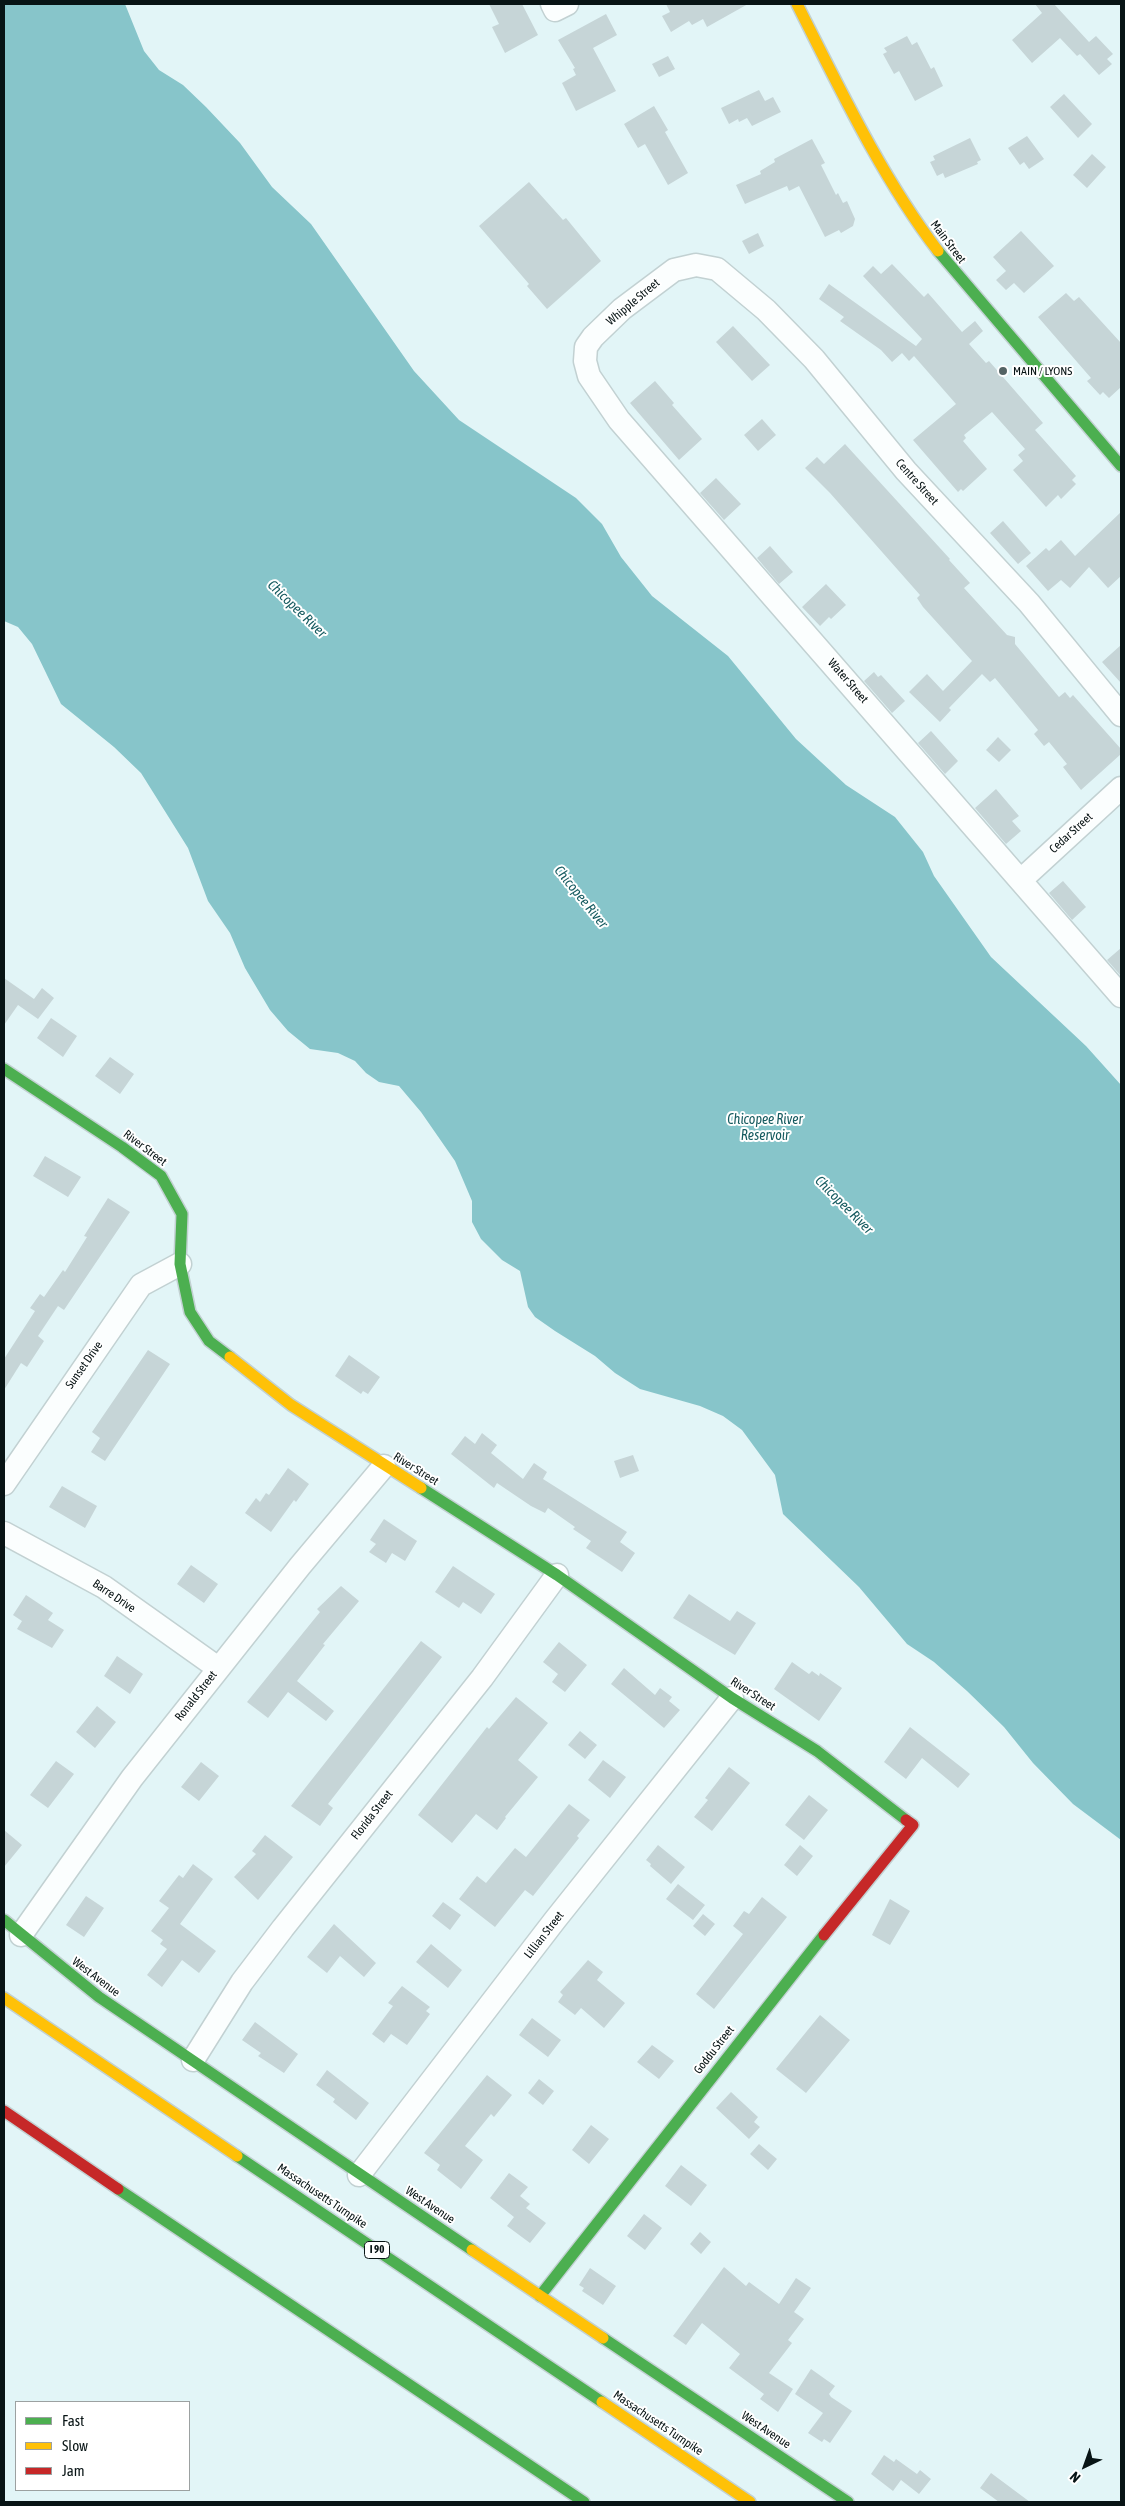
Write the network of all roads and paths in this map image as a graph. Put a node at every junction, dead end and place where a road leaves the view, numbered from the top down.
1 (797, 4) edge
2 (700, 266) joint
3 (585, 361) joint
4 (1121, 466) edge
5 (1121, 715) edge
6 (1121, 788) edge
7 (1021, 880) junction
8 (1121, 996) edge
9 (4, 1069) edge
10 (180, 1264) junction
11 (384, 1466) junction
12 (4, 1484) edge
13 (4, 1533) edge
14 (557, 1576) junction
15 (218, 1668) junction
16 (732, 1698) junction
17 (913, 1825) joint
18 (4, 1920) edge
19 (21, 1935) junction
20 (4, 1998) edge
21 (193, 2060) junction
22 (4, 2111) edge
23 (359, 2175) junction
24 (540, 2296) junction
25 (584, 2502) edge
26 (750, 2502) edge
27 (848, 2502) edge

1 - 4 main road, Main Street
2 - 3 street, Whipple Street
2 - 5 street, Centre Street
3 - 7 street, Water Street
6 - 7 street, Cedar Street
7 - 8 street, Water Street
9 - 10 main road, River Street
10 - 11 main road, River Street
10 - 12 street, Sunset Drive
11 - 14 main road, River Street
11 - 15 street, Ronald Street
13 - 15 street, Barre Drive
14 - 16 main road, River Street
14 - 21 street, Florida Street
15 - 19 street, Ronald Street
16 - 17 main road, River Street
16 - 23 street, Lillian Street
17 - 24 main road, Goddu Street
18 - 19 main road, West Avenue
19 - 21 main road, West Avenue
20 - 26 main road, Massachusetts Turnpike / I 90
21 - 23 main road, West Avenue
22 - 25 main road
23 - 24 main road, West Avenue
24 - 27 main road, West Avenue

